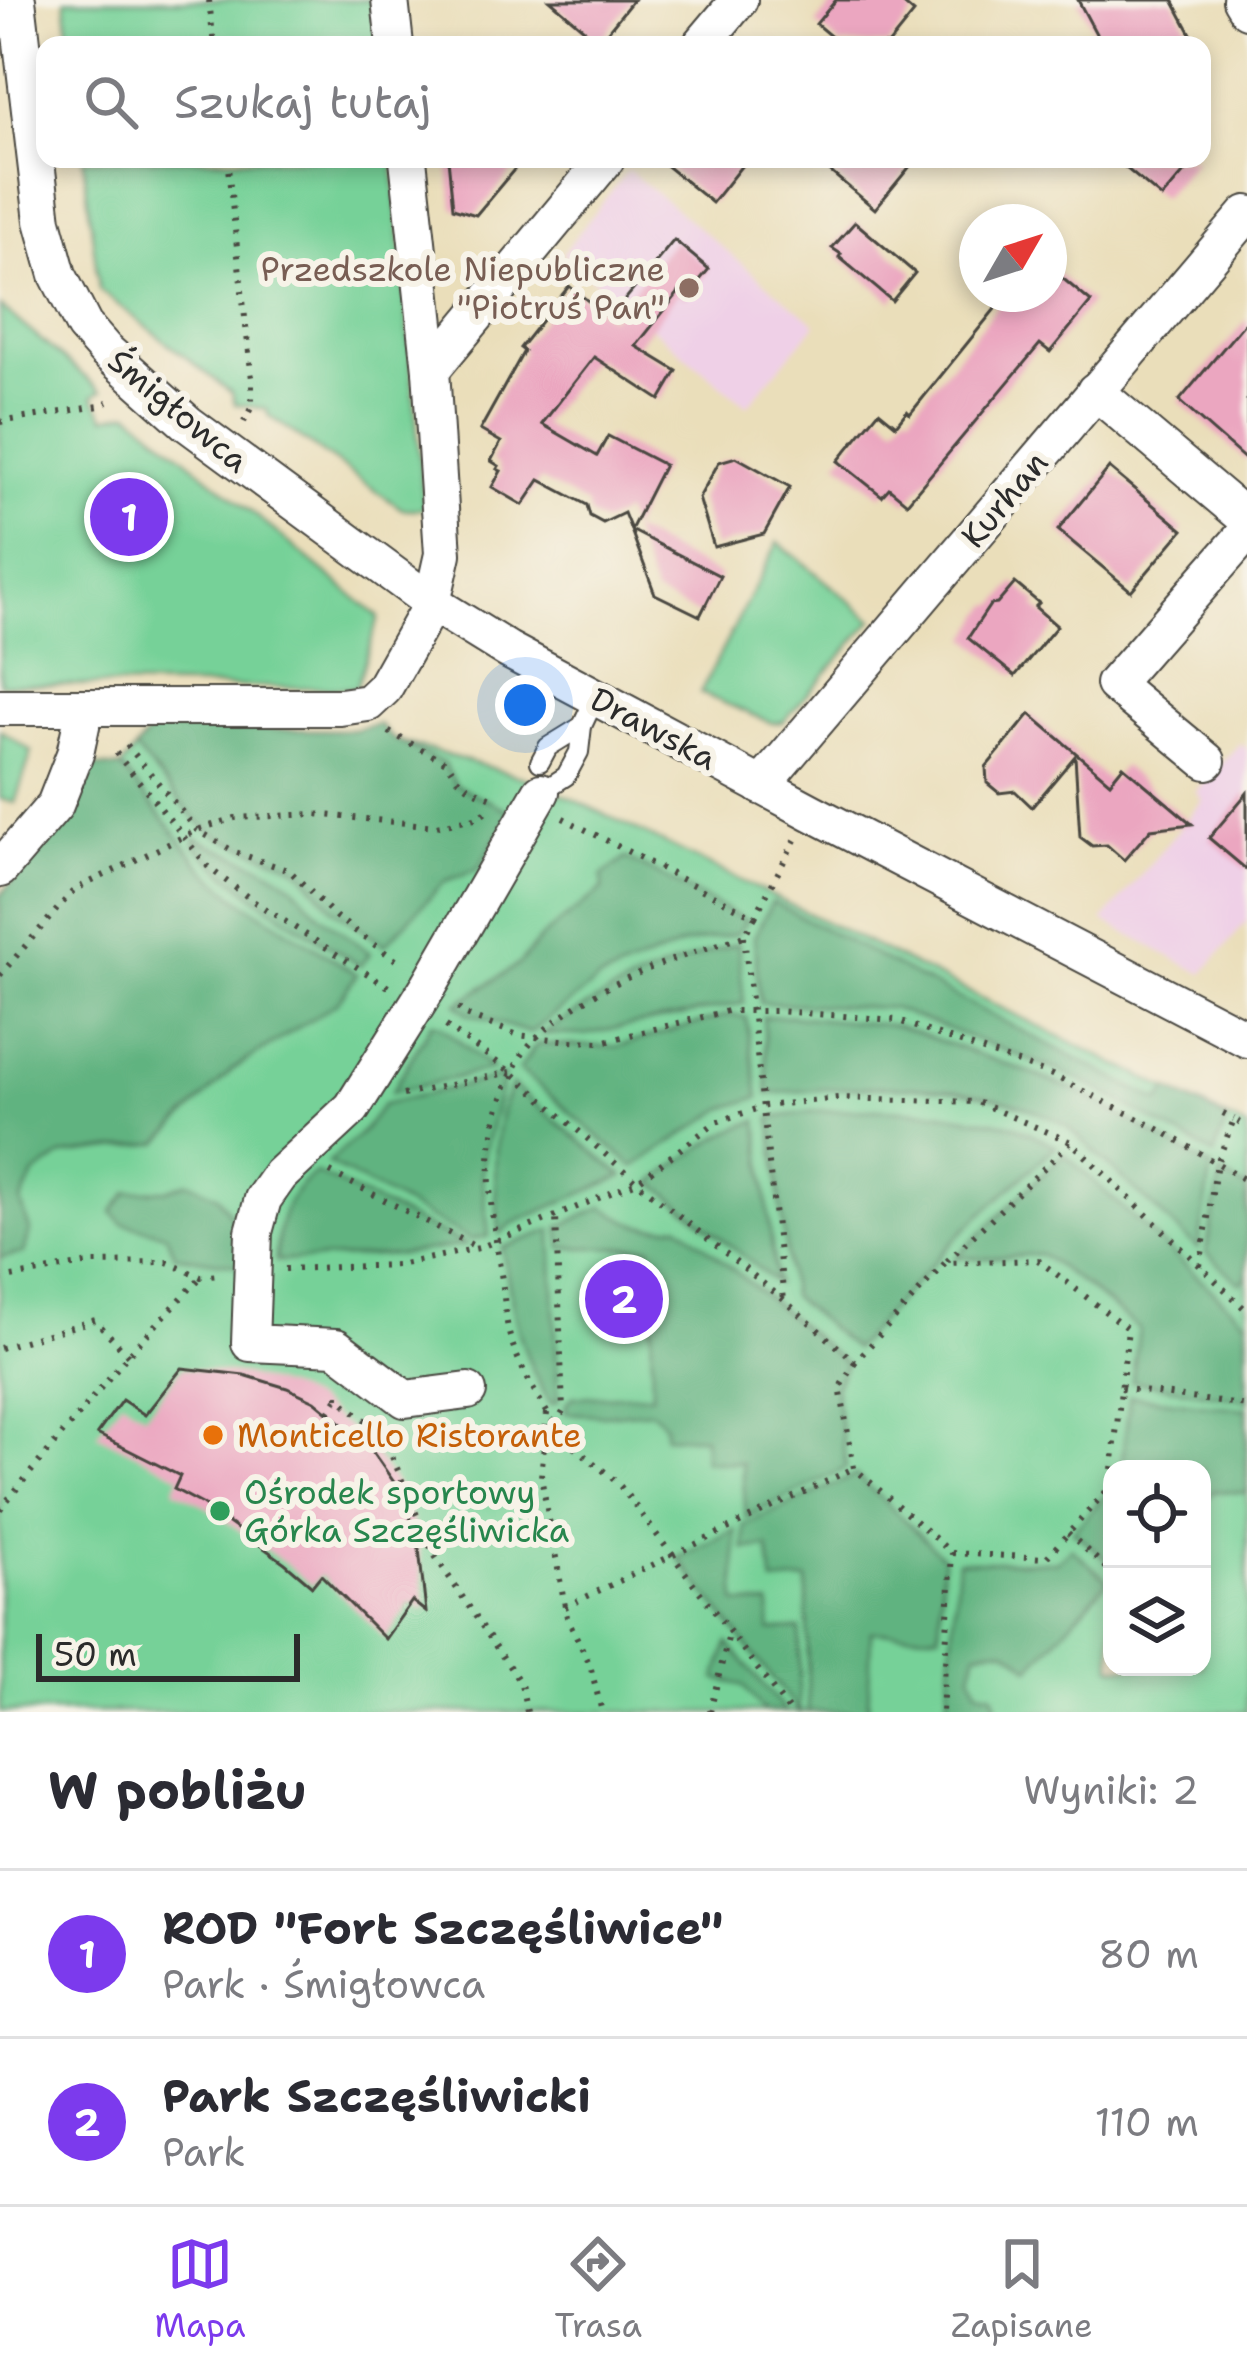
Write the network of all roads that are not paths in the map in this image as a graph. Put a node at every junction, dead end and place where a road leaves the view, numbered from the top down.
1 (17, 0) edge
2 (390, 0) edge
3 (739, 0) edge
4 (1241, 0) edge
5 (1247, 10) edge
6 (394, 36) edge
7 (709, 36) edge
8 (36, 162) edge
9 (37, 168) edge
10 (409, 168) edge
11 (599, 168) edge
12 (1247, 214) edge
13 (431, 370) junction
14 (1096, 391) junction
15 (1247, 519) edge
16 (1247, 532) edge
17 (432, 603) junction
18 (0, 706) edge
19 (86, 707) junction
20 (589, 711) junction
21 (1207, 761) dead end
22 (546, 776) junction
23 (761, 786) junction
24 (0, 869) edge
25 (1247, 1039) edge
26 (468, 1391) dead end

1 - 8 street, Śmigłowca
2 - 6 street
3 - 7 street
4 - 5 street
9 - 17 street, Śmigłowca
10 - 13 street
11 - 13 street
12 - 14 street, Kurhan
13 - 17 street
14 - 15 street
14 - 23 street, Kurhan
16 - 21 street
17 - 19 street
17 - 20 street, Drawska
18 - 19 street
19 - 24 street
20 - 22 lane
20 - 22 lane
20 - 23 street, Drawska
22 - 26 street
23 - 25 street, Drawska

